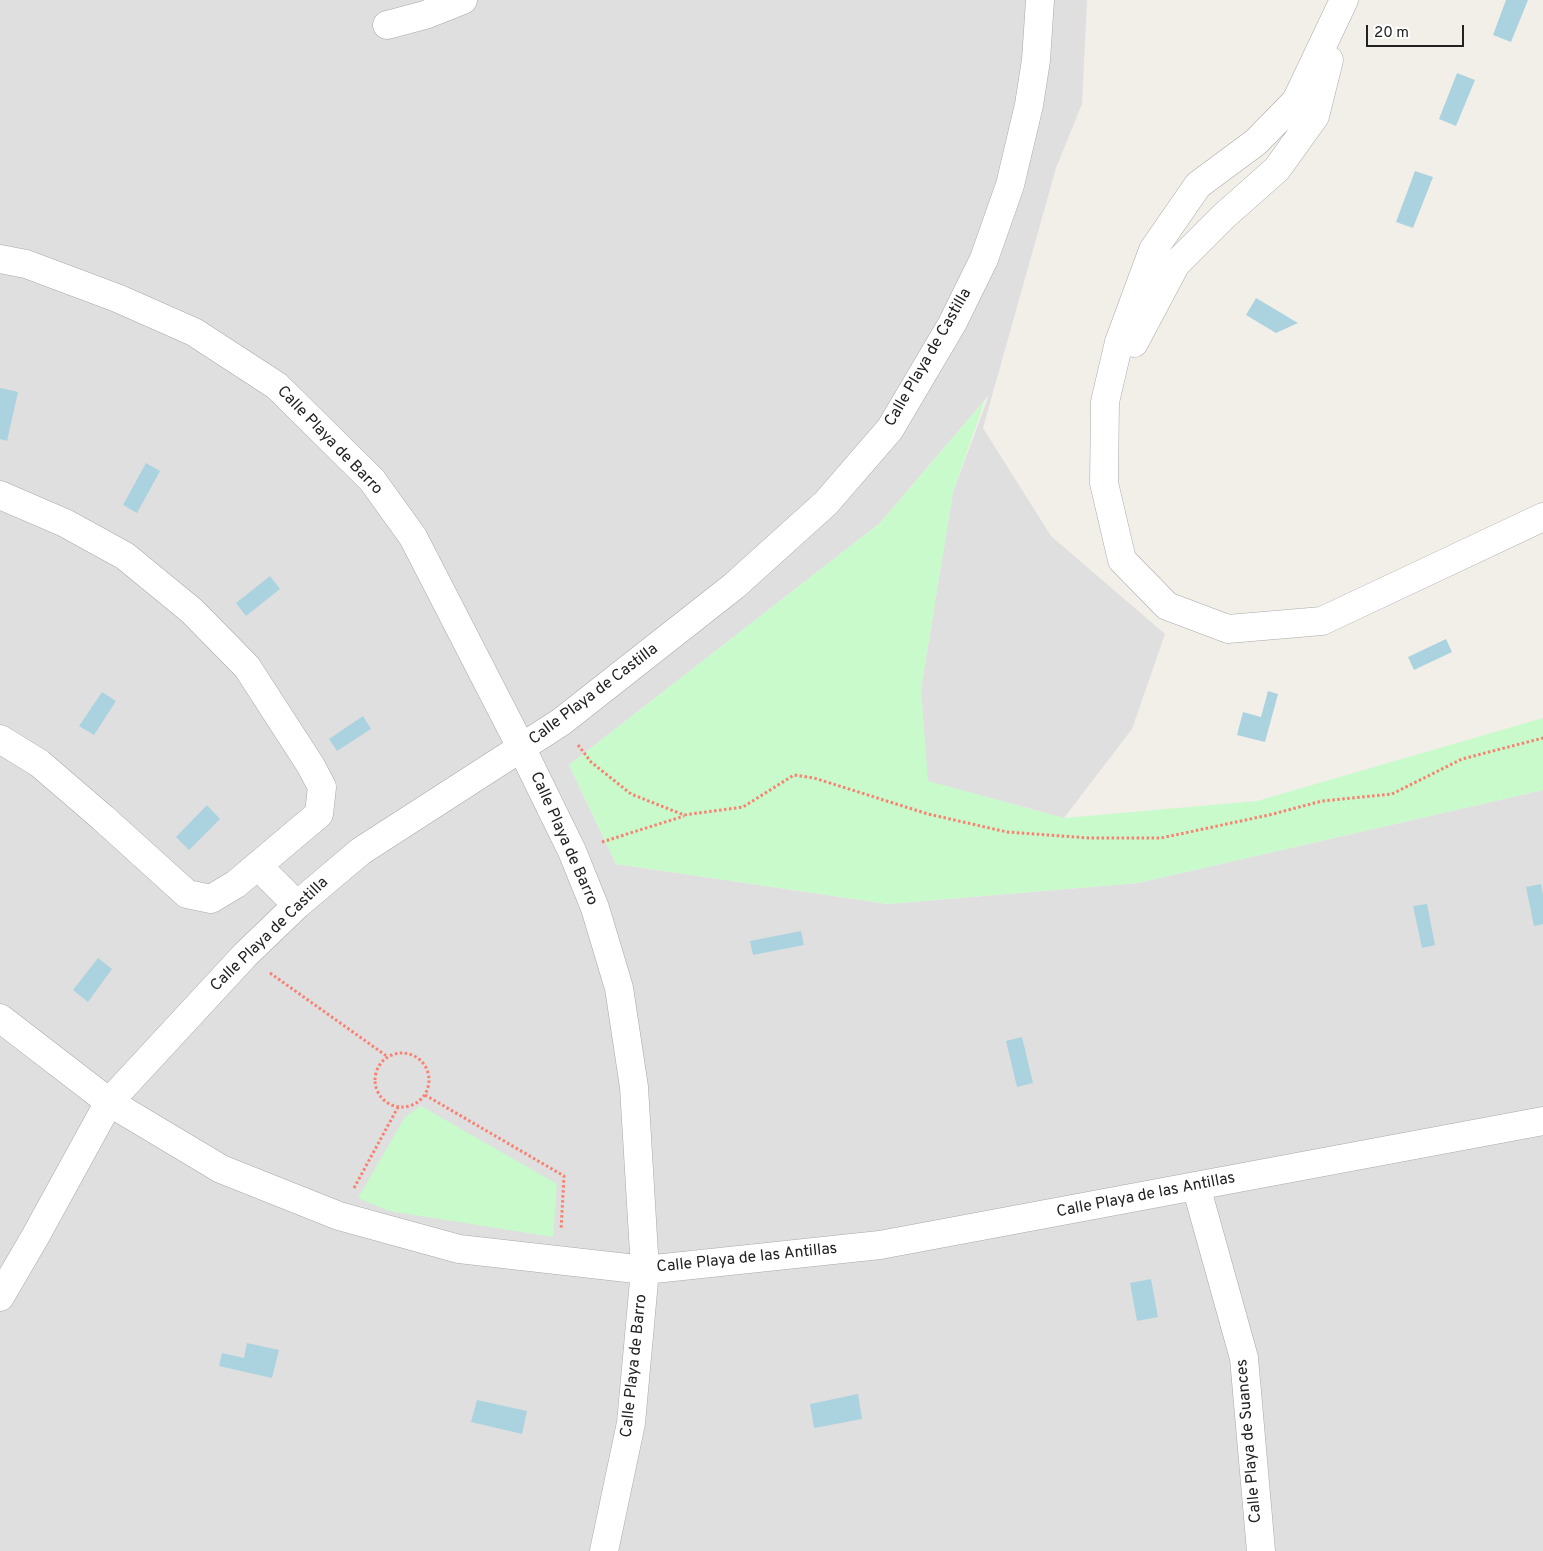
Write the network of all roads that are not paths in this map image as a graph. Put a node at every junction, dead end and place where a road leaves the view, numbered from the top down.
1 (463, 0) edge
2 (1040, 0) edge
3 (1344, 1) edge
4 (387, 25) dead end
5 (0, 259) edge
6 (1105, 402) junction
7 (0, 495) edge
8 (1543, 517) edge
9 (0, 740) edge
10 (522, 749) junction
11 (258, 866) junction
12 (297, 905) junction
13 (0, 1018) edge
14 (109, 1102) junction
15 (1543, 1121) edge
16 (1196, 1186) junction
17 (645, 1270) junction
18 (0, 1297) edge
19 (604, 1551) edge
20 (1261, 1551) edge

1 - 4 street
2 - 10 street, Calle Playa de Castilla
3 - 6 street
3 - 6 street
5 - 10 street, Calle Playa de Barro
6 - 8 street
7 - 11 street
9 - 11 street
10 - 12 street, Calle Playa de Castilla
10 - 17 street, Calle Playa de Barro
11 - 12 street
12 - 14 street, Calle Playa de Castilla
13 - 14 street, Calle Playa de las Antillas
14 - 17 street, Calle Playa de las Antillas
14 - 18 street, Calle Playa de Castilla
15 - 16 street, Calle Playa de las Antillas
16 - 17 street, Calle Playa de las Antillas
16 - 20 street, Calle Playa de Suances
17 - 19 street, Calle Playa de Barro

